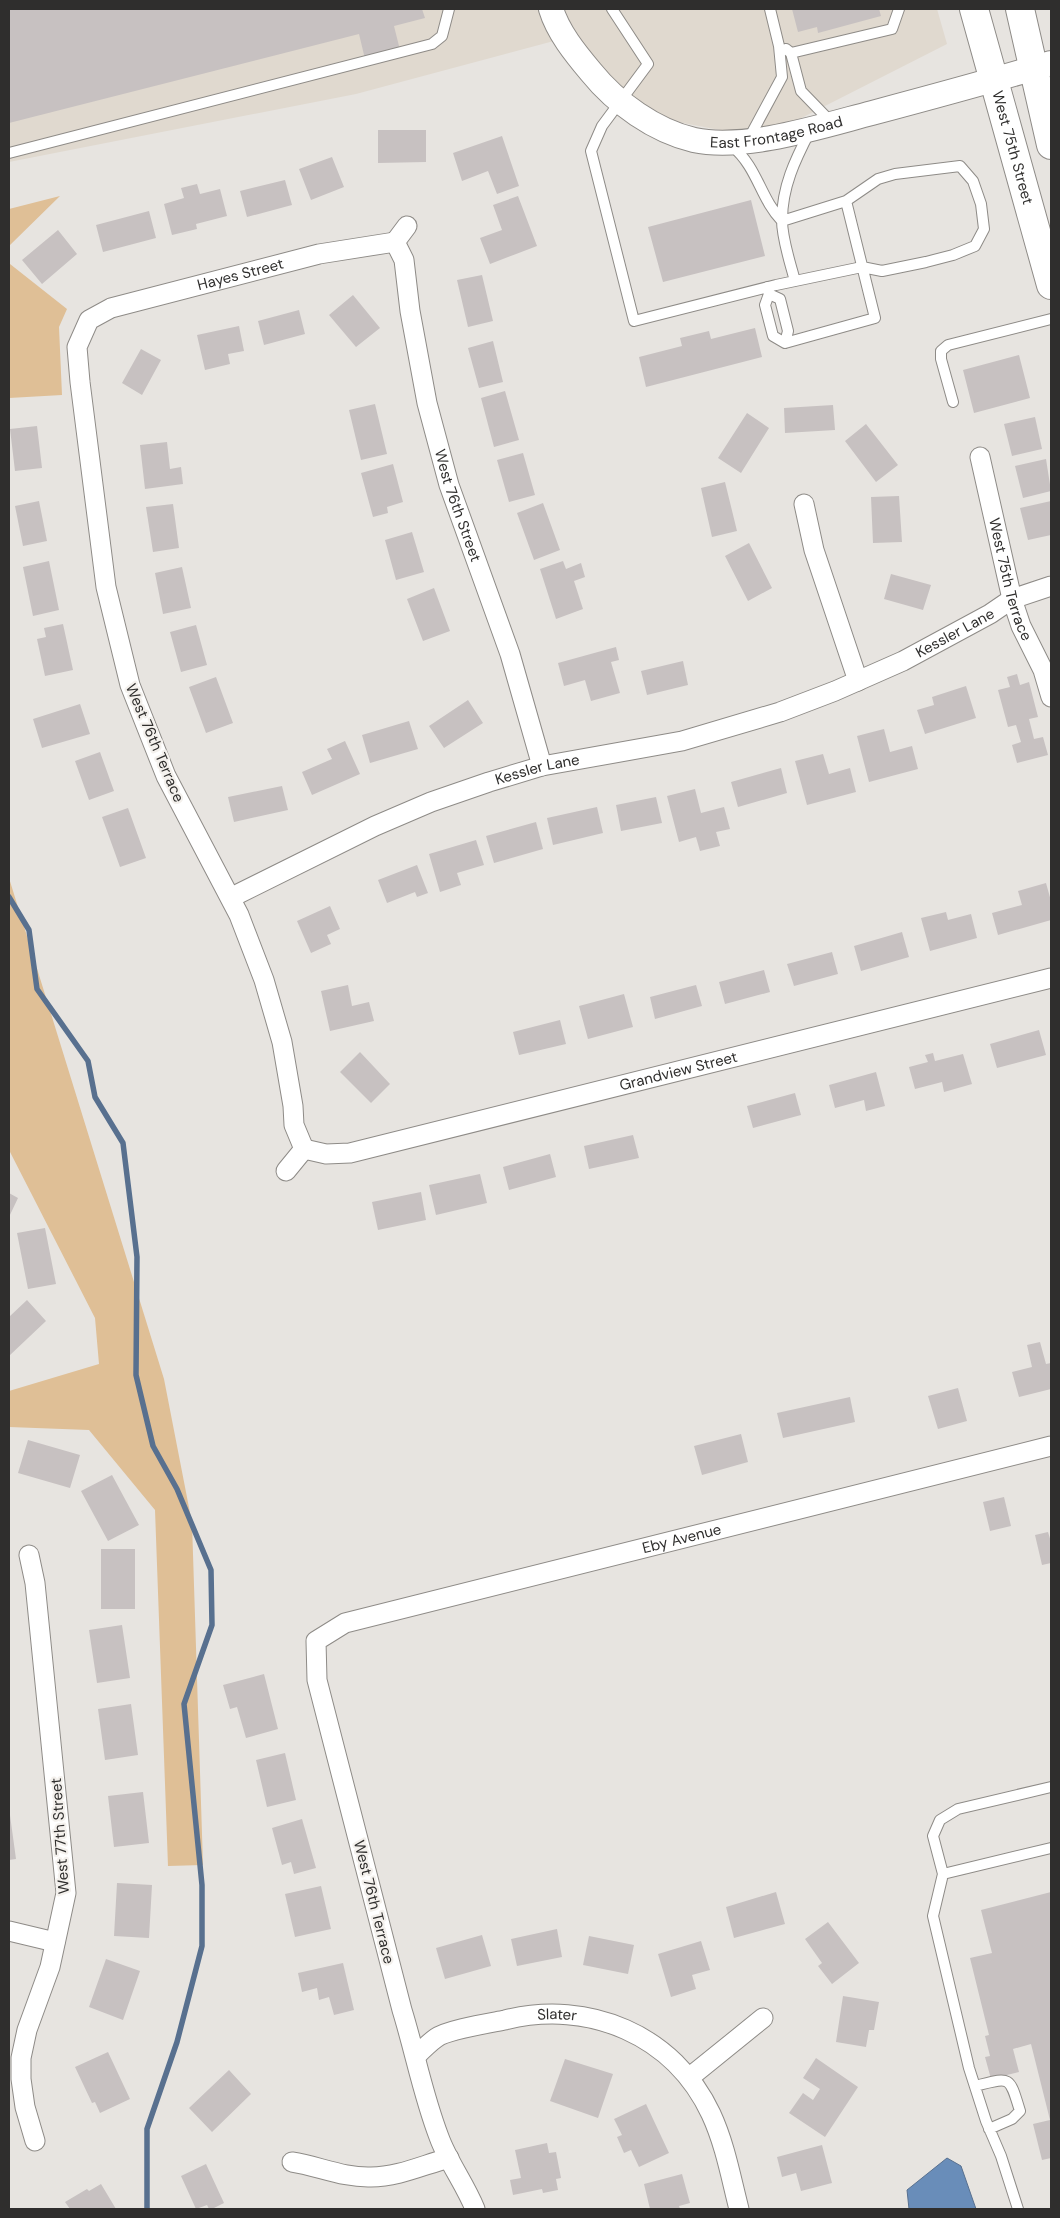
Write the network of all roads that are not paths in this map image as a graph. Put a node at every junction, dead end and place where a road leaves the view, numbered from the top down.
1 (449, 9) edge
2 (550, 9) edge
3 (612, 9) edge
4 (770, 9) edge
5 (899, 9) edge
6 (974, 9) edge
7 (1020, 9) edge
8 (779, 46) junction
9 (791, 53) junction
10 (1042, 66) edge
11 (996, 80) junction
12 (620, 102) junction
13 (822, 126) junction
14 (738, 142) junction
15 (1051, 146) edge
16 (9, 153) edge
17 (846, 201) junction
18 (782, 221) junction
19 (407, 226) dead end
20 (396, 242) junction
21 (862, 267) junction
22 (794, 281) junction
23 (1051, 286) edge
24 (768, 291) junction
25 (1051, 319) edge
26 (89, 320) joint
27 (785, 343) junction
28 (953, 402) dead end
29 (980, 457) dead end
30 (804, 504) dead end
31 (1051, 586) edge
32 (1012, 599) junction
33 (858, 681) junction
34 (1051, 698) edge
35 (542, 766) junction
36 (232, 897) junction
37 (1051, 978) edge
38 (304, 1149) junction
39 (286, 1171) dead end
40 (1051, 1446) edge
41 (29, 1555) dead end
42 (316, 1641) joint
43 (1051, 1787) edge
44 (1051, 1848) edge
45 (943, 1874) junction
46 (9, 1931) edge
47 (55, 1942) junction
48 (763, 2018) dead end
49 (416, 2056) junction
50 (690, 2077) junction
51 (975, 2086) junction
52 (989, 2129) junction
53 (35, 2141) dead end
54 (449, 2158) junction
55 (292, 2162) dead end
56 (475, 2209) edge
57 (739, 2209) edge
58 (1018, 2209) edge

1 - 16 lane
2 - 12 street, East Frontage Road
3 - 12 lane
4 - 8 lane
5 - 9 lane
6 - 11 main road, West 75th Street
7 - 10 main road
8 - 9 lane
8 - 14 lane
9 - 13 lane
10 - 11 street, East Frontage Road
10 - 15 main road
11 - 13 street, East Frontage Road
11 - 23 main road, West 75th Street
12 - 14 street, East Frontage Road
12 - 24 lane
13 - 14 street, East Frontage Road
13 - 18 lane
14 - 18 lane
17 - 18 lane
17 - 21 lane
17 - 21 lane
18 - 22 lane
19 - 20 street
20 - 26 street, Hayes Street
20 - 35 street, West 76th Street
21 - 22 lane
21 - 27 lane
22 - 24 lane
24 - 27 lane
24 - 27 lane
25 - 28 lane
26 - 36 street, West 76th Terrace
29 - 32 street, West 75th Terrace
30 - 33 street
31 - 32 street, Kessler Lane
32 - 33 street, Kessler Lane
32 - 34 street, West 75th Terrace
33 - 35 street, Kessler Lane
35 - 36 street, Kessler Lane
36 - 38 street, West 76th Terrace
37 - 38 street, Grandview Street
38 - 39 street
40 - 42 street, Eby Avenue
41 - 47 street, West 77th Street
42 - 49 street, West 76th Terrace
43 - 45 lane
44 - 45 lane
45 - 51 lane
46 - 47 street
47 - 53 street, West 77th Street
48 - 50 street
49 - 50 street, Slater
49 - 54 street, West 76th Terrace
50 - 57 street
51 - 52 lane
51 - 52 lane
52 - 58 lane
54 - 55 street
54 - 56 street, West 76th Terrace

